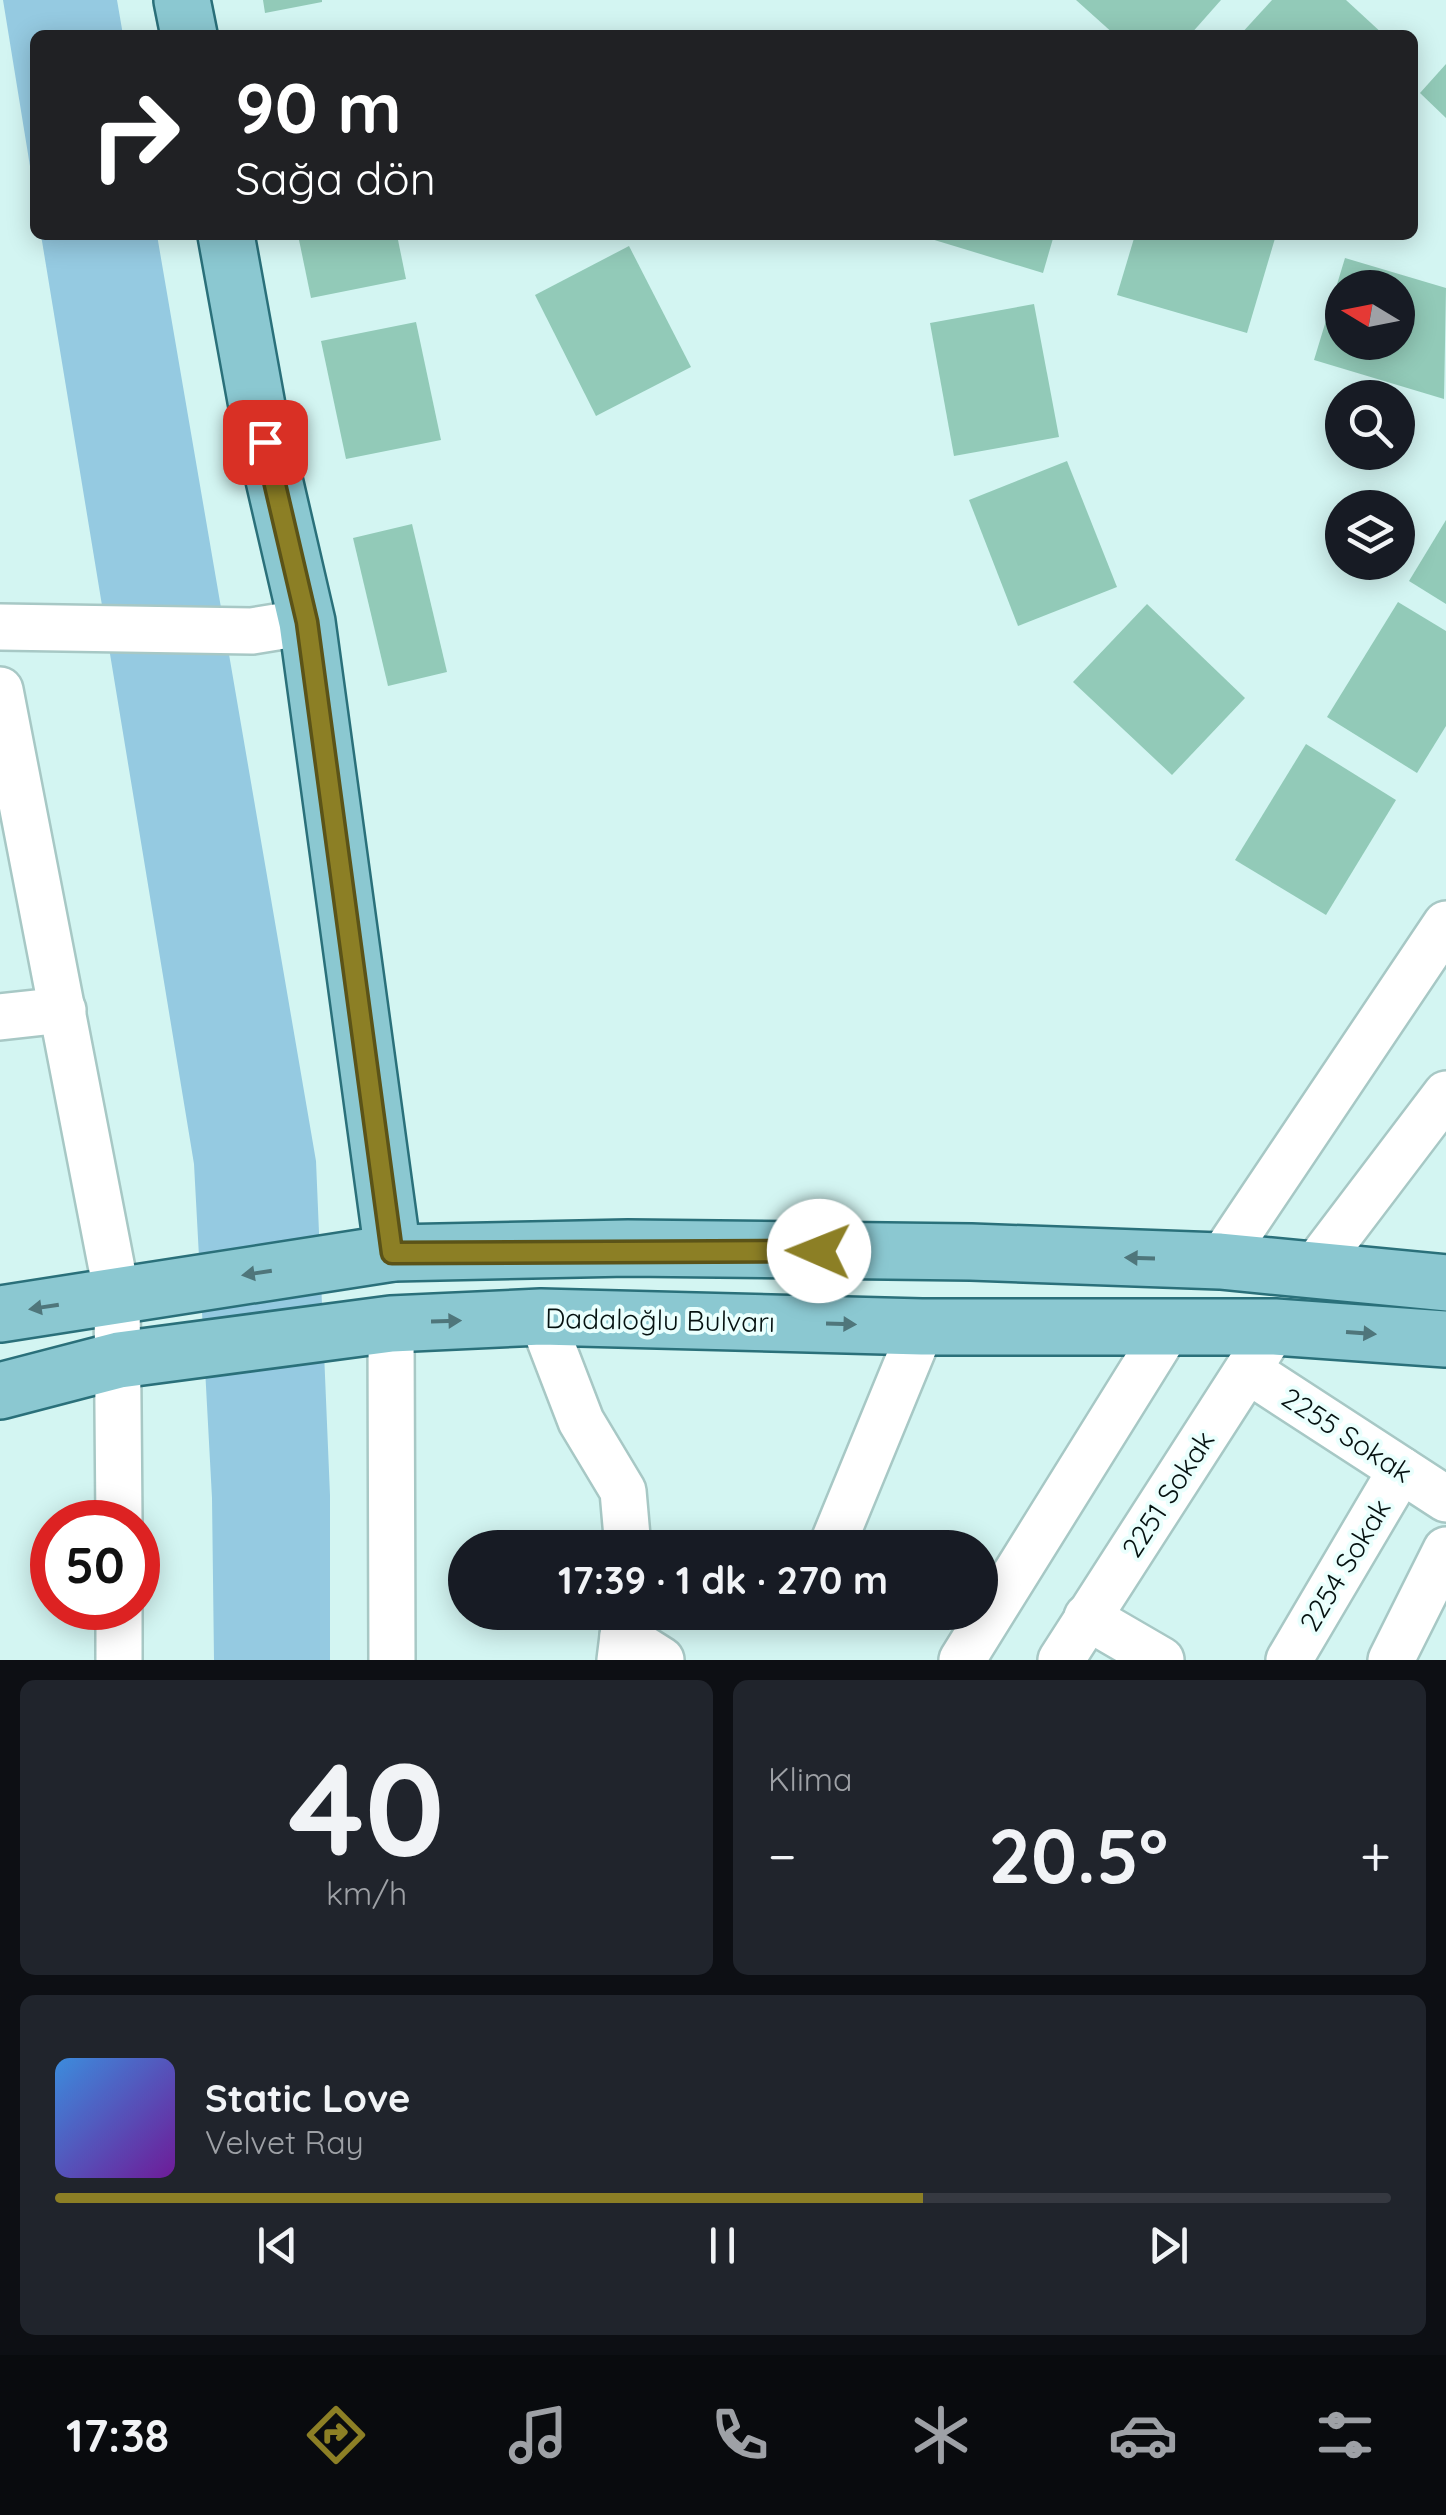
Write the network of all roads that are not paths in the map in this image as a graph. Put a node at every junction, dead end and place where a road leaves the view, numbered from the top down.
1 (182, 0) edge
2 (189, 30) edge
3 (227, 240) edge
4 (307, 622) junction
5 (15, 629) edge
6 (0, 690) edge
7 (5, 748) edge
8 (1446, 924) edge
9 (63, 1010) junction
10 (0, 1018) edge
11 (1446, 1094) edge
12 (373, 1256) junction
13 (1220, 1260) junction
14 (1314, 1268) junction
15 (1446, 1283) edge
16 (137, 1291) junction
17 (0, 1314) edge
18 (540, 1318) junction
19 (370, 1327) junction
20 (922, 1327) junction
21 (1168, 1329) junction
22 (1446, 1339) edge
23 (1262, 1349) junction
24 (140, 1358) junction
25 (0, 1390) edge
26 (1401, 1470) junction
27 (1446, 1498) edge
28 (122, 1500) edge
29 (627, 1530) edge
30 (838, 1530) edge
31 (1446, 1550) edge
32 (1087, 1617) junction
33 (119, 1630) edge
34 (623, 1636) edge
35 (119, 1660) edge
36 (392, 1660) edge
37 (661, 1660) edge
38 (962, 1660) edge
39 (1060, 1660) edge
40 (1161, 1660) edge
41 (1289, 1660) edge
42 (1392, 1660) edge

1 - 2 main road
3 - 4 main road
4 - 5 street
4 - 12 main road
6 - 7 street
7 - 9 street
8 - 13 street
9 - 10 street
9 - 16 street
11 - 14 street
13 -> 12 main road
12 -> 16 main road
13 - 14 main road
14 - 15 main road
16 -> 17 main road
16 - 24 street
19 -> 18 main road, Dadaloğlu Bulvarı
18 -> 20 main road, Dadaloğlu Bulvarı
18 - 29 street
19 - 24 main road, Dadaloğlu Bulvarı
19 - 36 street
20 - 21 main road, Dadaloğlu Bulvarı
20 - 30 street
21 - 23 main road, Dadaloğlu Bulvarı
21 - 38 street
23 -> 22 main road, Dadaloğlu Bulvarı
23 - 26 street, 2255 Sokak
23 - 32 street, 2251 Sokak
24 - 25 main road, Dadaloğlu Bulvarı
24 - 28 street
26 - 27 street, 2255 Sokak
26 - 41 street, 2254 Sokak
31 - 42 street
32 - 39 street, 2251 Sokak
32 - 40 street
33 - 35 street
34 - 37 street

